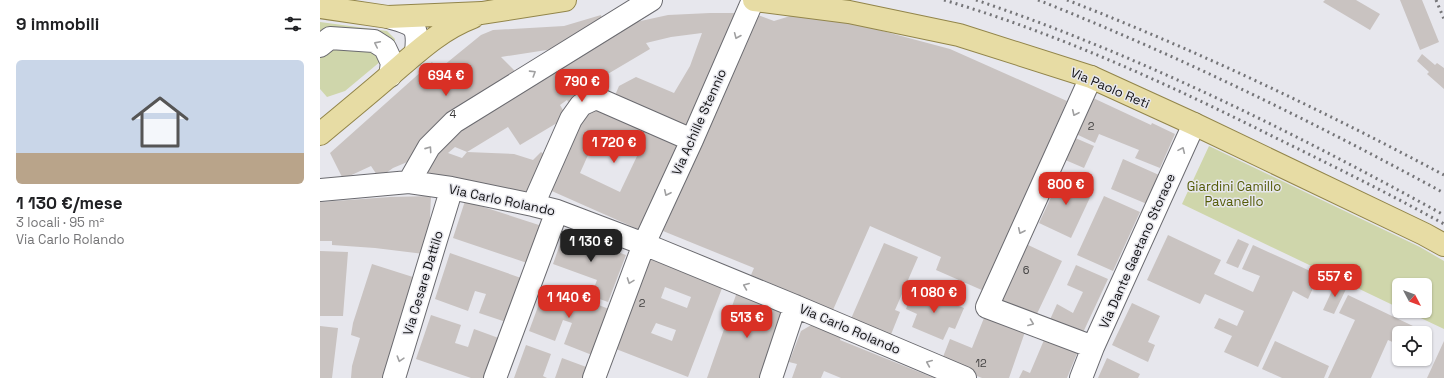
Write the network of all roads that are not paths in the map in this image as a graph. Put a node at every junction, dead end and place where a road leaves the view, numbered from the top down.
1 (565, 0) edge
2 (652, 0) edge
3 (753, 0) edge
4 (320, 7) edge
5 (482, 13) junction
6 (388, 17) junction
7 (320, 46) edge
8 (416, 52) junction
9 (390, 76) junction
10 (1092, 77) junction
11 (350, 109) junction
12 (320, 115) edge
13 (1194, 124) junction
14 (320, 134) edge
15 (692, 140) junction
16 (410, 182) junction
17 (451, 188) junction
18 (320, 190) edge
19 (534, 205) junction
20 (557, 211) junction
21 (644, 244) junction
22 (1444, 245) edge
23 (795, 306) junction
24 (1093, 347) junction
25 (394, 378) edge
26 (495, 378) edge
27 (594, 378) edge
28 (771, 378) edge
29 (965, 378) edge
30 (1081, 378) edge

1 - 5 main road
16 -> 2 street
3 - 10 main road, Via Paolo Reti
3 -> 15 street, Via Achille Stennio
4 - 6 main road
5 - 6 main road
5 - 8 main road
6 - 8 street
9 -> 7 street
8 - 9 main road
9 - 11 main road
10 - 13 main road, Via Paolo Reti
10 -> 24 street
11 - 12 main road
11 - 14 main road
13 - 22 main road, Via Paolo Reti
24 -> 13 street, Via Dante Gaetano Storace
15 - 19 street
15 -> 21 street, Via Achille Stennio
16 - 17 street, Via Carlo Rolando
16 - 18 street, Via Carlo Rolando
17 - 19 street, Via Carlo Rolando
17 -> 25 street, Via Cesare Dattilo
19 - 20 street, Via Carlo Rolando
20 - 21 street, Via Carlo Rolando
20 - 26 street
23 -> 21 street, Via Carlo Rolando
21 -> 27 street, Via Achille Stennio
23 - 28 street
29 -> 23 street, Via Carlo Rolando
24 - 30 street, Via Dante Gaetano Storace

